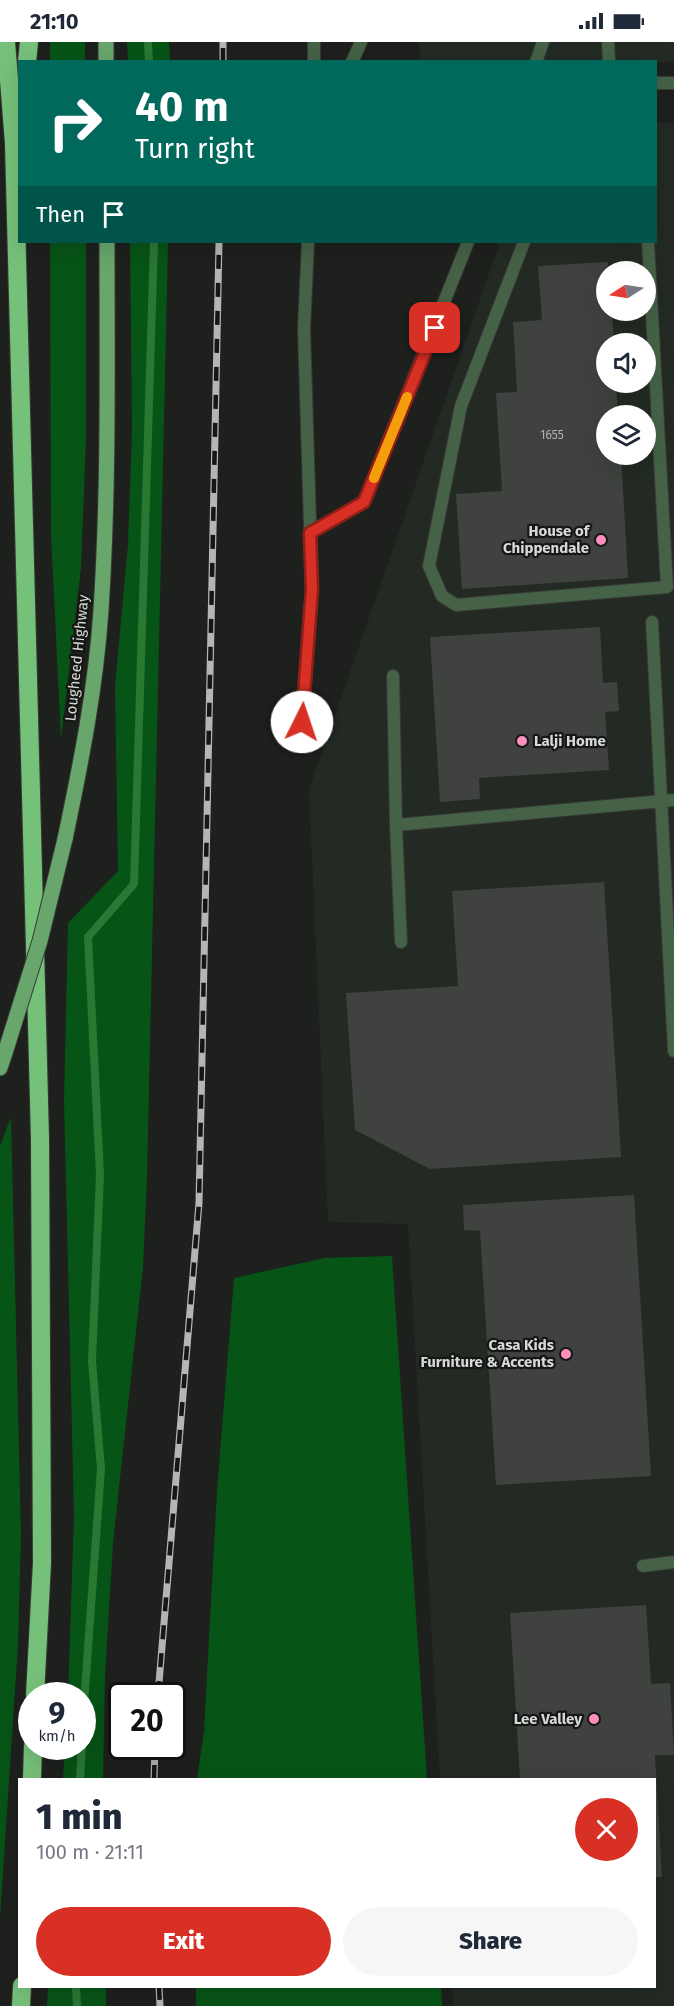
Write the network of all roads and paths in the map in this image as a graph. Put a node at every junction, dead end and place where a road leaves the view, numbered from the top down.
1 (6, 42) edge
2 (29, 42) edge
3 (106, 42) edge
4 (314, 42) edge
5 (361, 42) edge
6 (543, 42) edge
7 (608, 42) edge
8 (27, 60) edge
9 (106, 60) edge
10 (314, 60) edge
11 (353, 60) edge
12 (537, 60) edge
13 (609, 60) edge
14 (657, 83) edge
15 (674, 83) edge
16 (18, 120) edge
17 (14, 143) junction
18 (107, 243) edge
19 (308, 243) edge
20 (468, 243) edge
21 (524, 243) edge
22 (648, 243) edge
23 (310, 533) junction
24 (652, 622) dead end
25 (393, 676) dead end
26 (302, 722) dead end
27 (668, 801) edge
28 (396, 825) junction
29 (401, 942) dead end
30 (674, 1051) edge
31 (2, 1060) edge
32 (674, 1562) edge
33 (644, 1566) dead end
34 (37, 1682) edge
35 (33, 1760) edge
36 (32, 1778) edge
37 (22, 1988) edge
38 (21, 2006) edge

1 - 17 highway
2 - 8 highway
3 - 9 main road
4 - 10 lane
5 - 11 lane
6 - 12 lane
7 - 13 lane
14 - 15 lane
16 - 17 highway
17 - 34 highway
18 - 31 main road, Lougheed Highway, bridge
19 - 23 lane
20 - 23 lane
21 - 22 lane
23 - 26 lane
24 - 27 lane
25 - 28 lane
27 - 28 lane
27 - 30 lane
28 - 29 lane
32 - 33 lane
35 - 36 highway
37 - 38 highway

